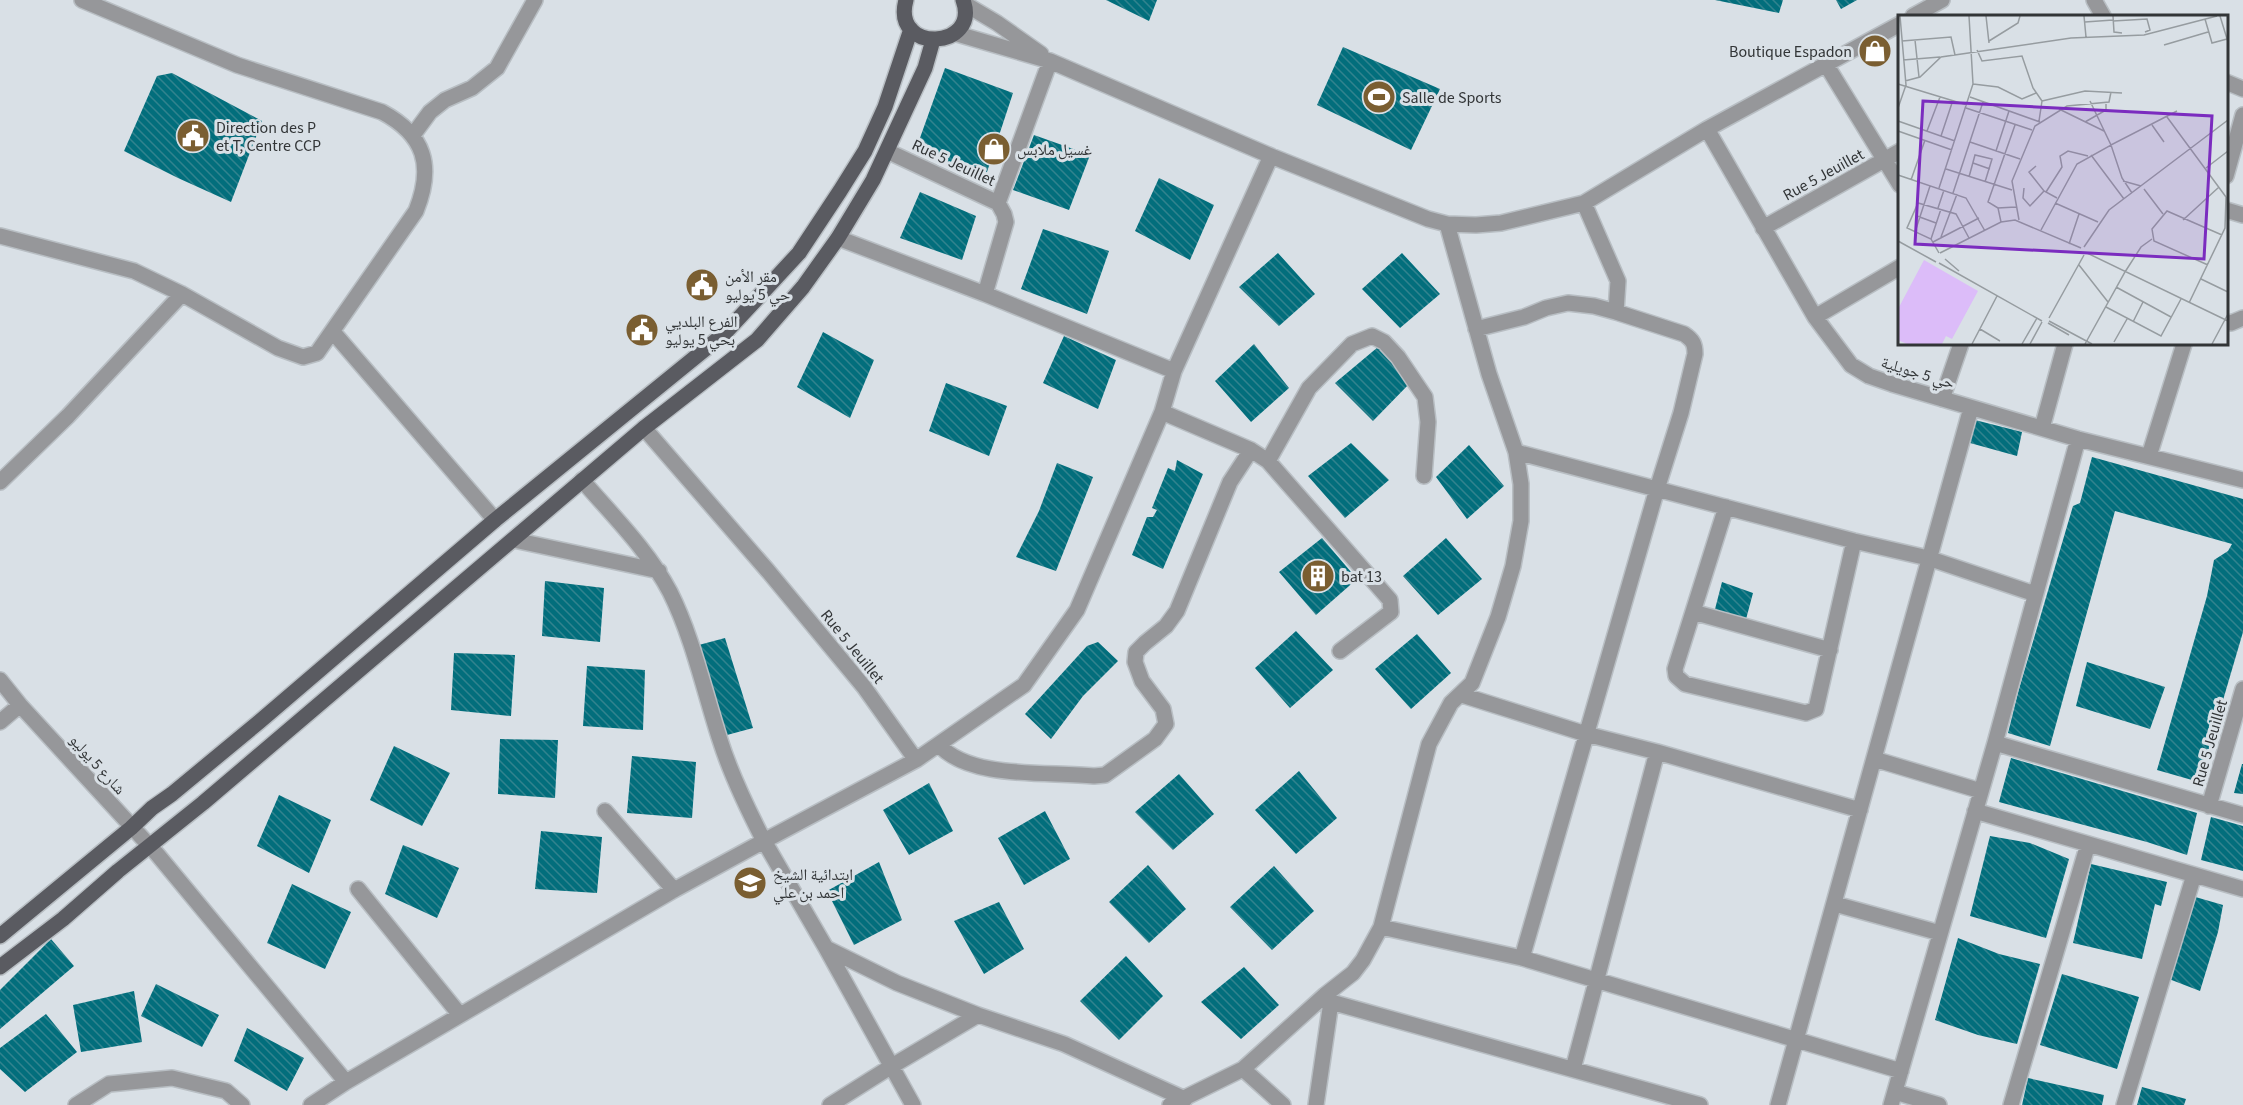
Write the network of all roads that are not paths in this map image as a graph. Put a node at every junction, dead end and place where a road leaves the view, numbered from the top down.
1 (82, 0) edge
2 (535, 0) edge
3 (906, 0) edge
4 (1942, 0) edge
5 (2094, 0) edge
6 (964, 2) edge
7 (1915, 15) edge
8 (2102, 15) edge
9 (1898, 25) edge
10 (911, 29) junction
11 (954, 33) junction
12 (933, 40) junction
13 (1050, 61) junction
14 (1827, 66) junction
15 (2228, 83) edge
16 (2243, 89) edge
17 (2243, 115) edge
18 (1707, 129) junction
19 (413, 135) junction
20 (887, 151) junction
21 (1898, 152) edge
22 (1271, 156) junction
23 (1884, 161) junction
24 (2228, 169) edge
25 (1898, 183) edge
26 (998, 203) junction
27 (1584, 203) junction
28 (2228, 211) edge
29 (2243, 215) edge
30 (1447, 224) junction
31 (1763, 228) junction
32 (0, 236) edge
33 (838, 238) junction
34 (1898, 268) edge
35 (182, 294) junction
36 (985, 294) junction
37 (1616, 312) junction
38 (1815, 317) junction
39 (2243, 318) edge
40 (2228, 322) edge
41 (1476, 329) junction
42 (333, 332) junction
43 (1961, 345) edge
44 (2065, 345) edge
45 (2184, 345) edge
46 (1174, 371) junction
47 (1942, 399) junction
48 (1971, 408) junction
49 (1162, 412) junction
50 (644, 428) junction
51 (2042, 428) junction
52 (2078, 439) junction
53 (1251, 450) junction
54 (1516, 452) junction
55 (2150, 456) junction
56 (1268, 461) junction
57 (1424, 476) dead end
58 (582, 480) junction
59 (2243, 480) edge
60 (0, 482) edge
61 (1657, 489) junction
62 (1726, 507) junction
63 (495, 520) junction
64 (514, 540) junction
65 (1854, 541) junction
66 (1928, 558) junction
67 (659, 571) junction
68 (2035, 594) junction
69 (1693, 612) junction
70 (1830, 650) junction
71 (1340, 651) dead end
72 (0, 680) edge
73 (2243, 689) edge
74 (1462, 695) junction
75 (20, 705) junction
76 (0, 722) edge
77 (1586, 734) junction
78 (1995, 743) junction
79 (939, 746) junction
80 (1657, 752) junction
81 (1874, 759) junction
82 (916, 760) junction
83 (1981, 791) junction
84 (2209, 806) junction
85 (1860, 810) junction
86 (605, 811) dead end
87 (1975, 811) junction
88 (2243, 815) edge
89 (131, 828) junction
90 (764, 841) junction
91 (2088, 844) junction
92 (149, 846) junction
93 (2194, 875) junction
94 (358, 889) dead end
95 (2243, 889) edge
96 (674, 890) junction
97 (1835, 904) junction
98 (1381, 927) junction
99 (1940, 933) junction
100 (0, 936) edge
101 (826, 948) junction
102 (1522, 958) junction
103 (0, 967) edge
104 (1598, 981) junction
105 (1328, 998) junction
106 (460, 1015) junction
107 (978, 1015) junction
108 (1797, 1040) junction
109 (892, 1066) junction
110 (1243, 1069) junction
111 (1573, 1069) junction
112 (1901, 1071) junction
113 (346, 1082) junction
114 (1185, 1099) junction
115 (1893, 1099) edge
116 (76, 1105) edge
117 (242, 1105) edge
118 (311, 1105) edge
119 (830, 1105) edge
120 (913, 1105) edge
121 (1170, 1105) edge
122 (1283, 1105) edge
123 (1316, 1105) edge
124 (1700, 1105) edge
125 (1778, 1105) edge
126 (1939, 1105) edge
127 (2011, 1105) edge
128 (2124, 1105) edge

1 - 19 street
2 - 19 street
3 - 10 main road
4 - 7 street
5 - 8 street
6 - 11 main road
6 - 13 street
9 - 14 street
10 - 12 main road
10 - 63 main road
11 - 12 main road
11 - 13 street
12 - 20 main road
13 - 22 street
13 - 26 street, Rue 5 Jeuillet
14 - 18 street
14 - 23 street
15 - 16 street
17 - 24 street
18 - 27 street
18 - 31 street, حي 5 جويلية
19 - 42 street
20 - 26 street, Rue 5 Jeuillet
20 - 33 main road
21 - 23 street, Rue 5 Jeuillet
22 - 30 street
22 - 46 street
23 - 25 street
23 - 31 street, Rue 5 Jeuillet
26 - 36 street
27 - 30 street
27 - 37 street
28 - 29 street
30 - 41 street
31 - 38 street, حي 5 جويلية
32 - 35 street
33 - 36 street
33 - 50 main road
34 - 38 street
35 - 42 street
35 - 60 street
36 - 46 street
37 - 41 street
37 - 61 street
38 - 47 street, حي 5 جويلية
39 - 40 street
41 - 54 street
42 - 63 street
43 - 47 street
44 - 51 street
45 - 55 street
46 - 49 street
47 - 48 street, حي 5 جويلية
48 - 51 street, حي 5 جويلية
48 - 66 street
49 - 53 street
49 - 79 street
50 - 58 main road
50 - 82 street, Rue 5 Jeuillet
51 - 52 street, حي 5 جويلية
52 - 55 street, حي 5 جويلية
52 - 68 street
53 - 56 street
53 - 79 street
54 - 61 street
54 - 74 street
55 - 59 street, حي 5 جويلية
56 - 57 street
56 - 71 street
58 - 64 main road
58 - 67 street
61 - 62 street
61 - 77 street
62 - 65 street
62 - 69 street
63 - 89 main road
64 - 67 street
64 - 92 main road
65 - 66 street
65 - 70 street
66 - 68 street
66 - 81 street
67 - 90 street
68 - 78 street
69 - 70 street
69 - 70 street
72 - 75 street, شارع 5 يوليو
73 - 84 street, Rue 5 Jeuillet
74 - 77 street
74 - 98 street
75 - 76 street
75 - 89 street, شارع 5 يوليو
77 - 80 street
77 - 102 street
78 - 83 street
78 - 84 street
79 - 82 street
80 - 85 street
80 - 104 street
81 - 83 street
81 - 85 street
82 - 90 street
83 - 87 street
84 - 88 street
85 - 97 street
86 - 96 street
87 - 91 street
87 - 99 street
89 - 92 street, شارع 5 يوليو
89 - 100 main road
90 - 96 street
90 - 101 street
91 - 93 street
91 - 127 street
92 - 103 main road
92 - 113 street, شارع 5 يوليو
93 - 95 street
93 - 128 street
94 - 106 street
96 - 106 street
97 - 99 street
97 - 108 street
98 - 102 street
98 - 105 street
99 - 112 street
101 - 107 street
101 - 109 street
102 - 104 street
104 - 108 street
104 - 111 street
105 - 110 street
105 - 111 street
105 - 123 street
106 - 113 street
107 - 109 street
107 - 114 street
108 - 112 street
108 - 125 street
109 - 119 street
109 - 120 street
110 - 114 street
110 - 122 street
111 - 124 street
112 - 115 street
113 - 118 street
114 - 121 street
115 - 126 street
116 - 117 street

